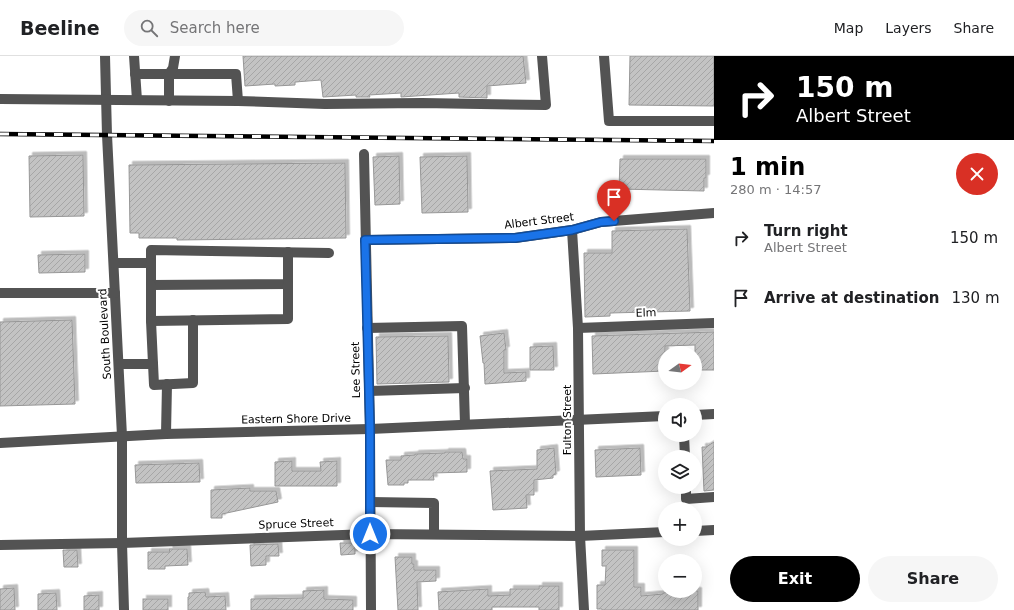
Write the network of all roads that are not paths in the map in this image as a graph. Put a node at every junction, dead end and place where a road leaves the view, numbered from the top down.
1 (105, 56) edge
2 (134, 56) edge
3 (175, 56) edge
4 (542, 56) edge
5 (604, 56) edge
6 (135, 74) junction
7 (169, 74) junction
8 (0, 99) edge
9 (107, 100) junction
10 (137, 100) junction
11 (169, 101) junction
12 (238, 102) junction
13 (714, 121) edge
14 (364, 154) dead end
15 (714, 214) edge
16 (572, 230) junction
17 (365, 240) junction
18 (288, 252) junction
19 (330, 252) dead end
20 (114, 262) junction
21 (151, 263) junction
22 (288, 284) junction
23 (151, 285) junction
24 (0, 293) edge
25 (115, 293) junction
26 (193, 320) junction
27 (151, 321) junction
28 (714, 323) edge
29 (367, 328) junction
30 (578, 328) junction
31 (119, 364) junction
32 (153, 364) junction
33 (167, 384) junction
34 (465, 388) junction
35 (369, 391) junction
36 (714, 414) edge
37 (702, 415) edge
38 (658, 416) edge
39 (579, 419) junction
40 (465, 424) junction
41 (370, 429) junction
42 (166, 434) junction
43 (122, 436) junction
44 (0, 443) edge
45 (686, 494) edge
46 (714, 497) edge
47 (370, 502) junction
48 (714, 530) edge
49 (702, 531) edge
50 (658, 532) edge
51 (370, 534) junction
52 (434, 534) junction
53 (580, 536) junction
54 (122, 543) junction
55 (0, 545) edge
56 (124, 610) edge
57 (371, 610) edge
58 (584, 610) edge

1 - 9 street, South Boulevard
2 - 6 street
3 - 7 street
4 - 12 street
5 - 13 street
6 - 7 street
6 - 10 street
7 - 11 street
7 - 12 street
8 - 9 street
9 - 10 street
9 - 20 street, South Boulevard
10 - 11 street
11 - 12 street
14 - 17 street, Lee Street
15 - 16 street, Albert Street
16 - 17 street, Albert Street
16 - 30 street, Fulton Street
17 - 29 street, Lee Street
18 - 19 street
18 - 21 street
18 - 22 street
20 - 21 street
20 - 25 street, South Boulevard
21 - 23 street
22 - 23 street
22 - 26 street
23 - 27 street
24 - 25 street
25 - 31 street, South Boulevard
26 - 27 street
26 - 33 street
27 - 32 street
28 - 30 street, Elm
29 - 34 street
29 - 35 street, Lee Street
30 - 39 street, Fulton Street
31 - 32 street
31 - 43 street, South Boulevard
32 - 33 street
33 - 42 street
34 - 35 street
34 - 40 street
35 - 41 street, Lee Street
36 - 37 street
38 - 39 street, Eastern Shore Drive
39 - 40 street, Eastern Shore Drive
39 - 53 street, Fulton Street
40 - 41 street, Eastern Shore Drive
41 - 42 street, Eastern Shore Drive
41 - 47 street, Lee Street
42 - 43 street, Eastern Shore Drive
43 - 44 street, Eastern Shore Drive
43 - 54 street, South Boulevard
45 - 46 street
47 - 51 street, Lee Street
47 - 52 street
48 - 49 street
50 - 53 street, Spruce Street
51 - 52 street, Spruce Street
51 - 54 street, Spruce Street
51 - 57 street, Lee Street
52 - 53 street, Spruce Street
53 - 58 street, Fulton Street
54 - 55 street, Spruce Street
54 - 56 street, South Boulevard

